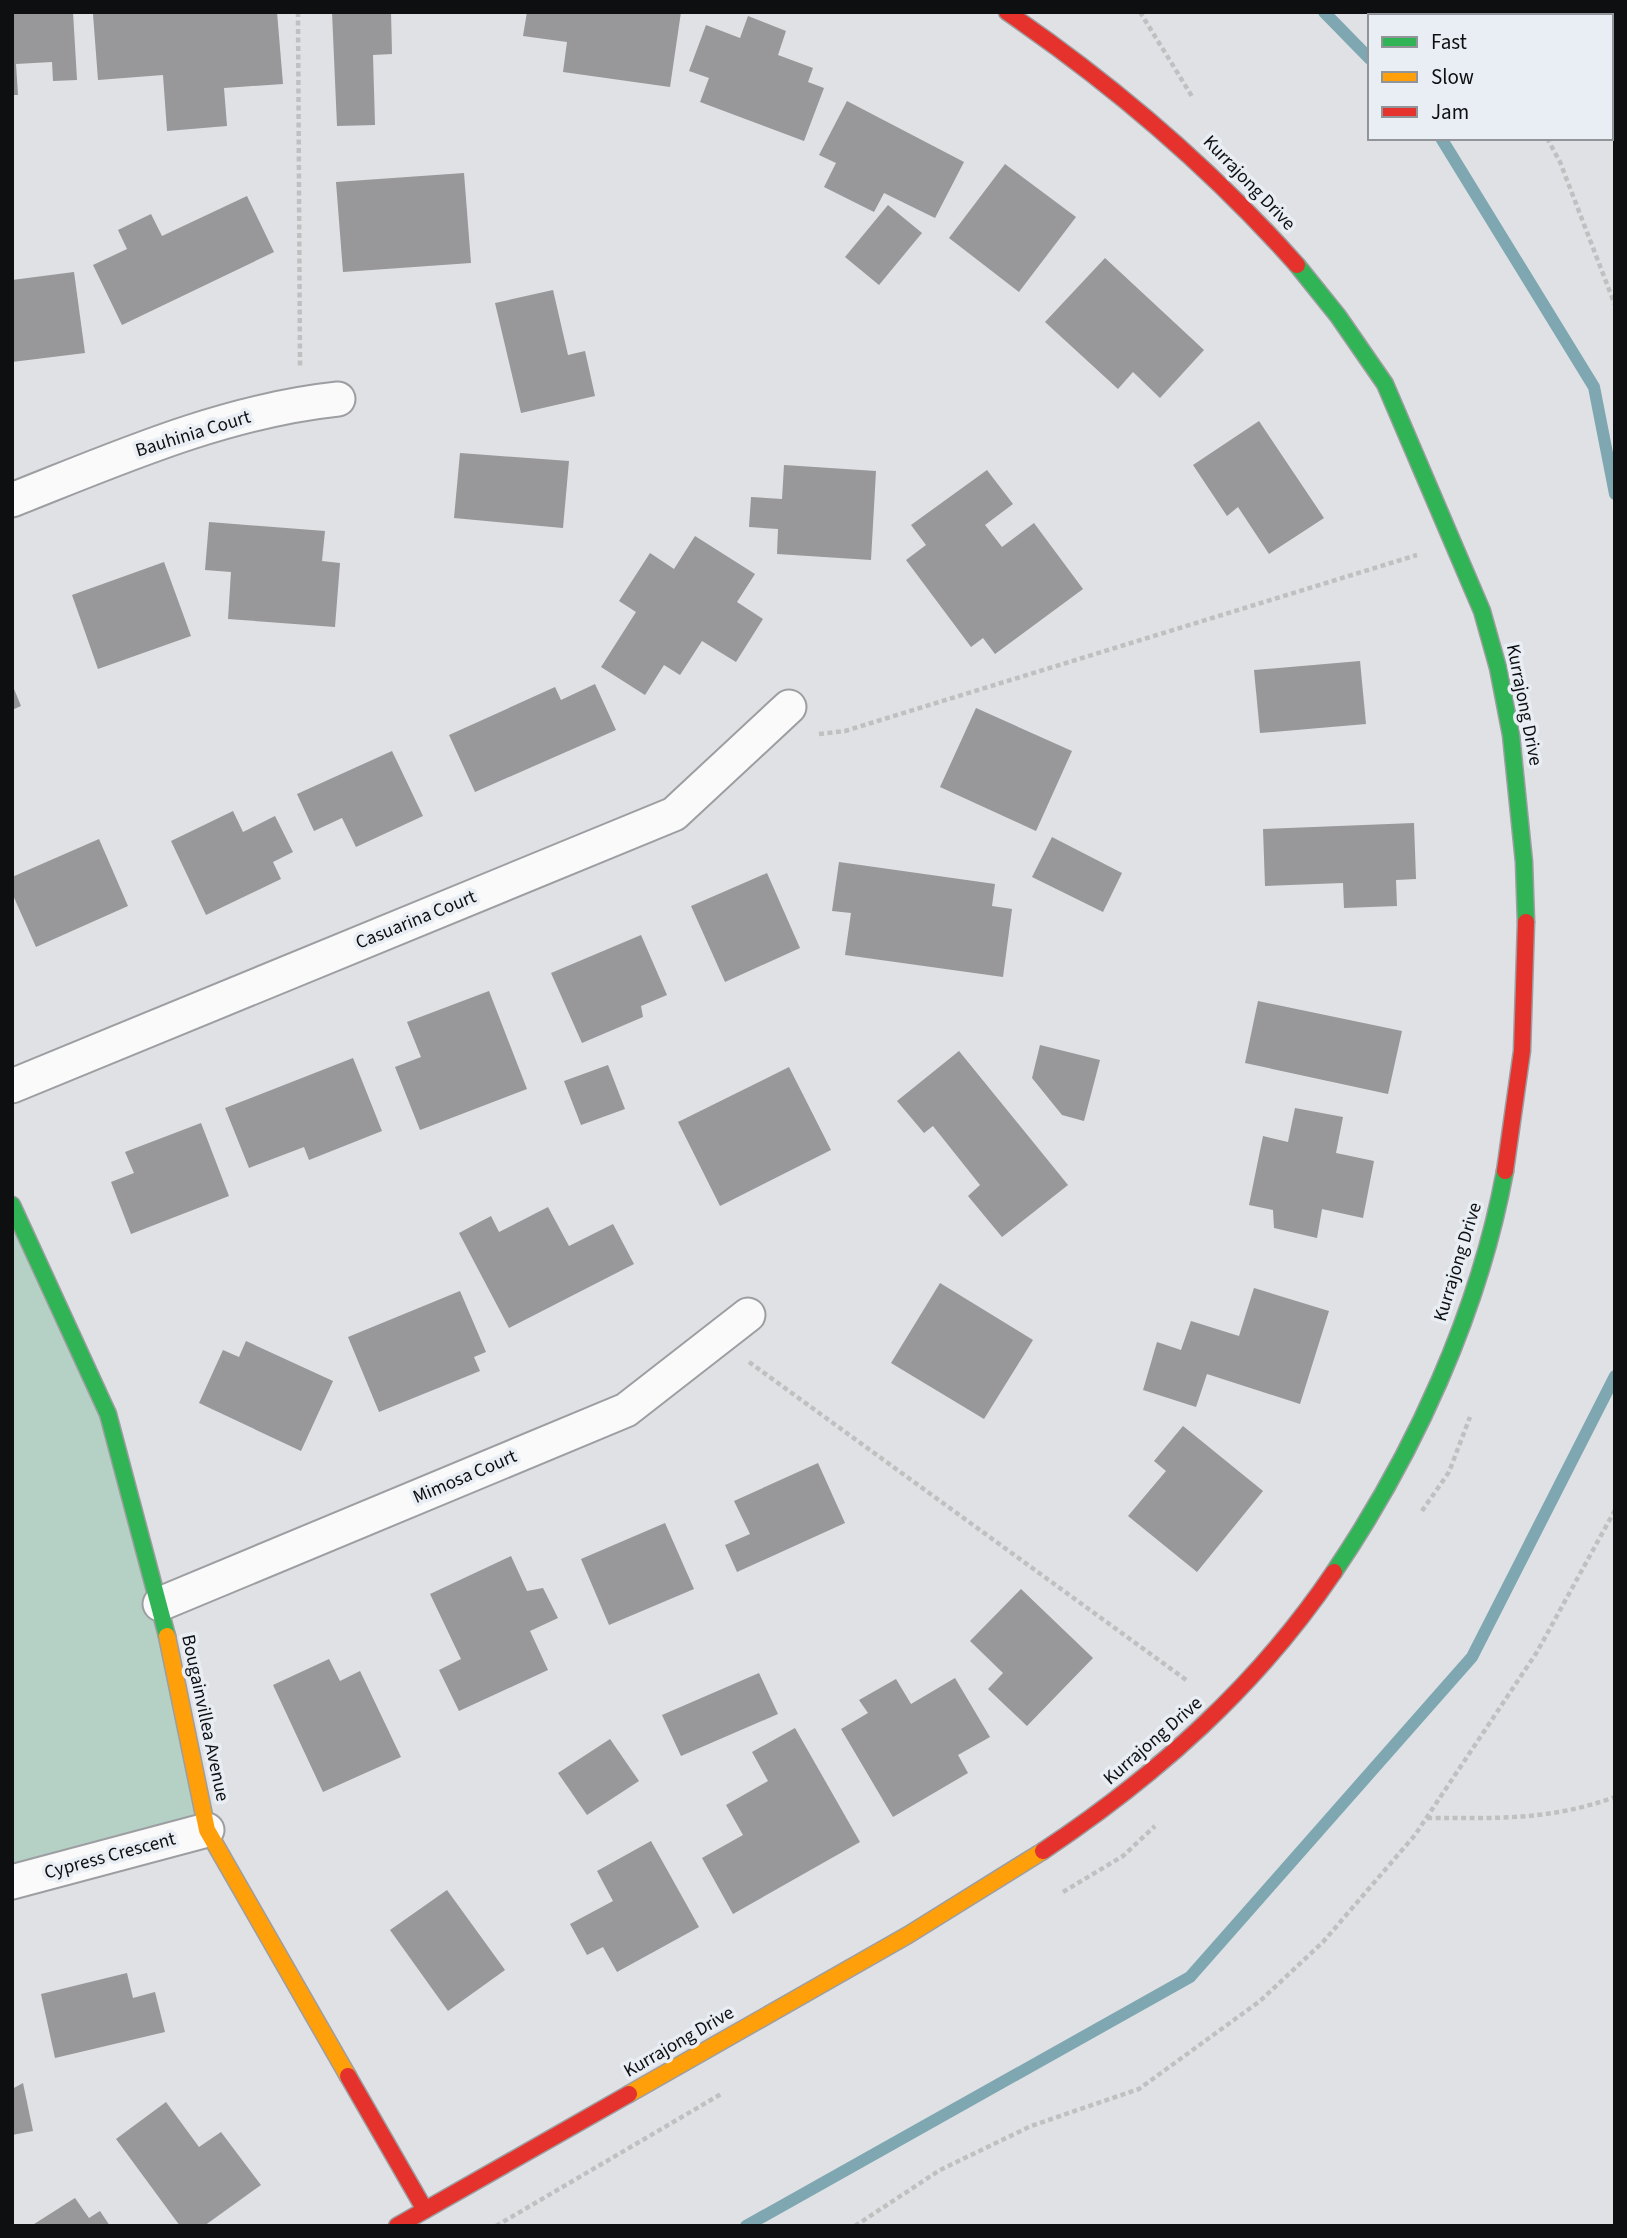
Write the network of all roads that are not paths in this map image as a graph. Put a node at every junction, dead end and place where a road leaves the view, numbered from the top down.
1 (1007, 12) edge
2 (338, 399) dead end
3 (12, 500) edge
4 (789, 707) dead end
5 (12, 1086) edge
6 (12, 1205) edge
7 (748, 1315) dead end
8 (160, 1604) junction
9 (207, 1830) junction
10 (12, 1882) edge
11 (425, 2210) junction
12 (397, 2226) edge

1 - 11 street, Kurrajong Drive
2 - 3 street, Bauhinia Court
4 - 5 street, Casuarina Court
6 - 8 street, Bougainvillea Avenue
7 - 8 street, Mimosa Court
8 - 9 street, Bougainvillea Avenue
9 - 10 street, Cypress Crescent
9 - 11 street, Bougainvillea Avenue
11 - 12 street, Kurrajong Drive

